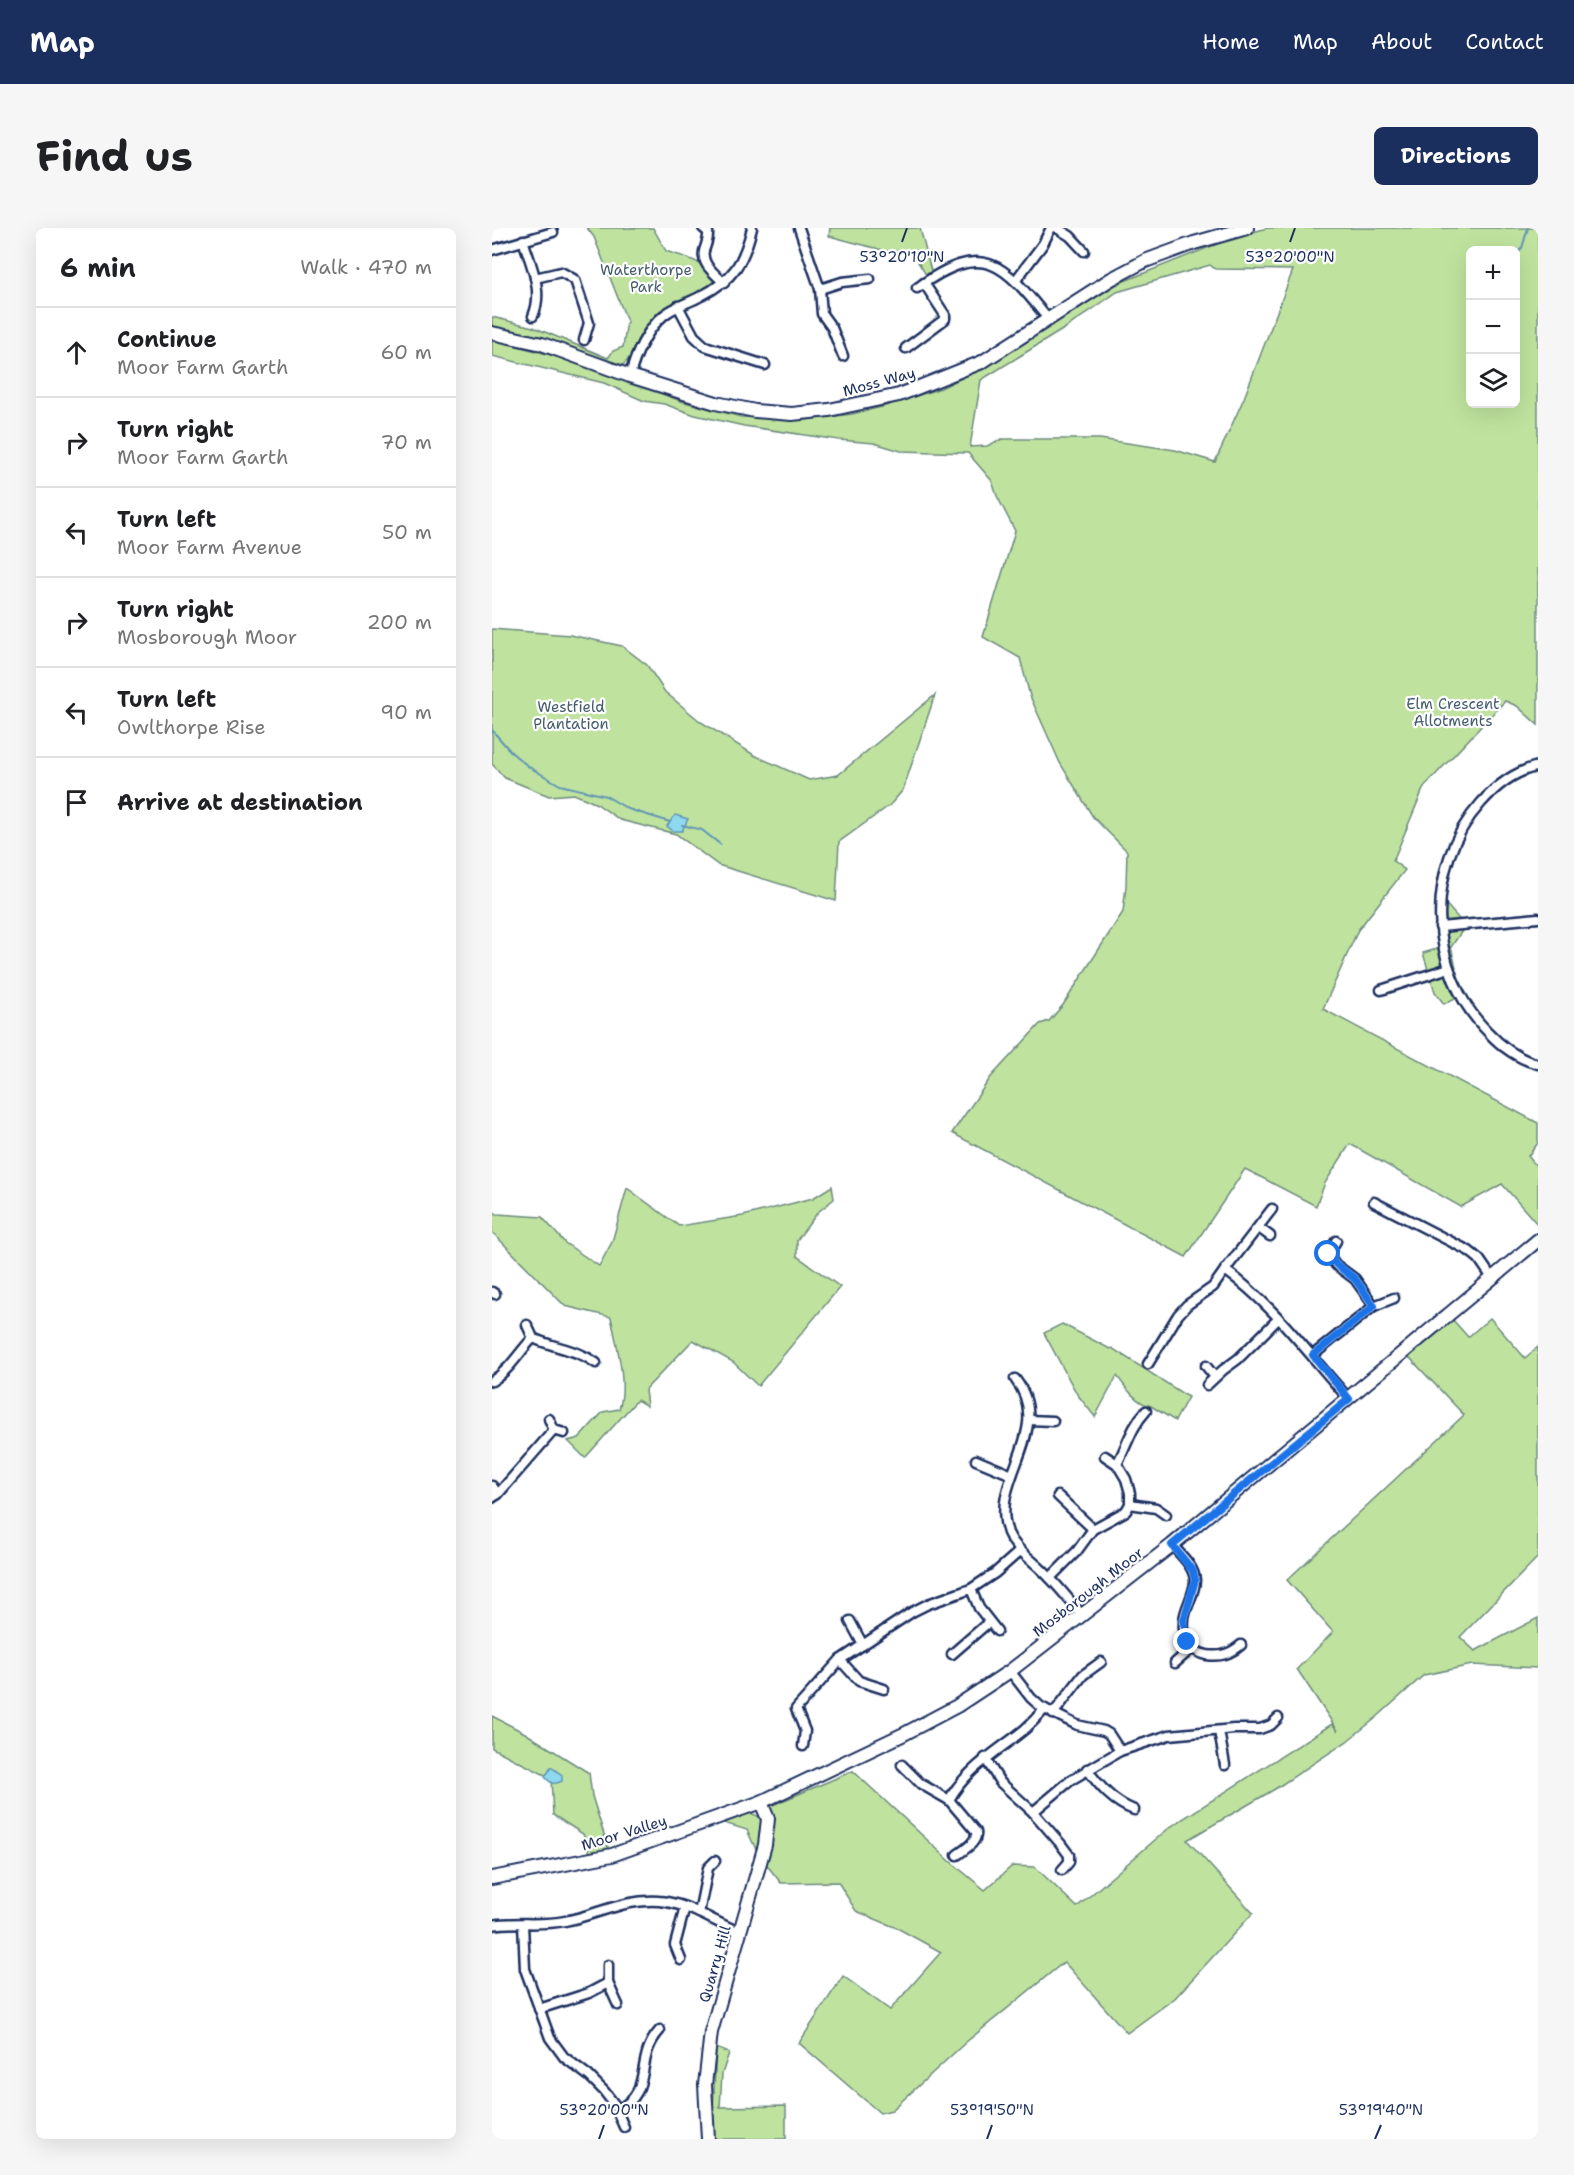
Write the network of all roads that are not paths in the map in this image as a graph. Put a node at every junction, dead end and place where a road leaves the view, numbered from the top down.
1 (703, 228) edge
2 (752, 228) edge
3 (799, 228) edge
4 (1051, 228) edge
5 (1057, 228) edge
6 (1247, 228) edge
7 (547, 231) edge
8 (1220, 232) edge
9 (523, 240) junction
10 (493, 247) edge
11 (1084, 251) dead end
12 (535, 278) junction
13 (870, 279) dead end
14 (1016, 280) junction
15 (724, 283) junction
16 (820, 288) junction
17 (678, 306) junction
18 (533, 316) dead end
19 (1048, 319) junction
20 (492, 333) edge
21 (584, 340) dead end
22 (906, 348) dead end
23 (843, 356) dead end
24 (765, 365) dead end
25 (630, 376) junction
26 (1538, 766) edge
27 (1538, 918) edge
28 (1440, 927) junction
29 (1449, 968) junction
30 (1381, 990) dead end
31 (1538, 1064) edge
32 (1374, 1202) dead end
33 (1272, 1209) dead end
34 (1258, 1228) junction
35 (1270, 1236) dead end
36 (1538, 1240) edge
37 (1336, 1241) dead end
38 (1225, 1270) junction
39 (1492, 1278) junction
40 (1394, 1298) dead end
41 (1374, 1306) junction
42 (1278, 1319) junction
43 (527, 1325) dead end
44 (533, 1338) junction
45 (1313, 1355) junction
46 (596, 1363) dead end
47 (1148, 1364) dead end
48 (1206, 1366) dead end
49 (1215, 1377) junction
50 (1015, 1379) dead end
51 (492, 1381) edge
52 (1207, 1385) dead end
53 (1349, 1399) junction
54 (1146, 1411) dead end
55 (549, 1419) dead end
56 (1029, 1420) junction
57 (1053, 1421) dead end
58 (554, 1430) junction
59 (564, 1433) dead end
60 (1105, 1456) dead end
61 (976, 1460) dead end
62 (1117, 1464) junction
63 (1012, 1475) junction
64 (492, 1486) edge
65 (495, 1496) edge
66 (1058, 1496) dead end
67 (1130, 1504) junction
68 (1166, 1515) dead end
69 (1093, 1529) junction
70 (1172, 1545) junction
71 (1020, 1551) junction
72 (1050, 1578) junction
73 (971, 1589) junction
74 (1082, 1615) junction
75 (850, 1621) dead end
76 (989, 1622) junction
77 (997, 1631) dead end
78 (863, 1645) junction
79 (1241, 1645) dead end
80 (1191, 1649) junction
81 (952, 1653) dead end
82 (840, 1660) junction
83 (1101, 1662) dead end
84 (1175, 1663) dead end
85 (1010, 1671) junction
86 (884, 1689) dead end
87 (1049, 1712) junction
88 (1278, 1718) dead end
89 (1219, 1731) junction
90 (803, 1746) dead end
91 (1120, 1751) junction
92 (985, 1758) junction
93 (902, 1765) dead end
94 (1225, 1765) dead end
95 (1087, 1769) junction
96 (950, 1800) junction
97 (761, 1802) junction
98 (1134, 1810) dead end
99 (1033, 1812) junction
100 (957, 1856) dead end
101 (715, 1861) dead end
102 (1062, 1870) dead end
103 (492, 1878) edge
104 (685, 1907) junction
105 (699, 1913) junction
106 (523, 1924) junction
107 (492, 1925) edge
108 (740, 1932) junction
109 (681, 1960) dead end
110 (608, 1965) dead end
111 (608, 1983) junction
112 (618, 2005) dead end
113 (539, 2009) junction
114 (660, 2030) dead end
115 (617, 2110) junction
116 (624, 2127) dead end
117 (708, 2139) edge

1 - 15 street
2 - 15 street
3 - 16 street
4 - 14 street
5 - 11 street
6 - 8 main road, Moss Way
7 - 9 street
8 - 19 main road, Moss Way
9 - 10 street
9 - 12 street
12 - 18 street
12 - 21 street
13 - 16 street
14 - 19 street
14 - 22 street
15 - 17 street
16 - 23 street
17 - 24 street
17 - 25 street
19 - 25 main road, Moss Way
20 - 25 main road, Moss Way
26 - 28 street
27 - 28 street
28 - 29 street
29 - 30 street
29 - 31 street
32 - 39 street
33 - 34 street
34 - 35 street
34 - 38 street
36 - 39 main road, Mosborough Moor
37 - 41 street
38 - 42 street
38 - 47 street
39 - 53 main road, Mosborough Moor
40 - 41 street
41 - 45 street
42 - 45 street
42 - 49 street
43 - 44 street
44 - 46 street
44 - 51 street
45 - 53 street
48 - 49 street
49 - 52 street
50 - 56 street
53 - 70 main road, Mosborough Moor
54 - 62 street
55 - 58 street
56 - 57 street
56 - 63 street
58 - 59 street
58 - 65 street
60 - 62 street
61 - 63 street
62 - 67 street
63 - 71 street
64 - 65 street
66 - 69 street
67 - 68 street
67 - 69 street
69 - 72 street
70 - 74 main road, Mosborough Moor
70 - 80 street
71 - 72 street
71 - 73 street
72 - 74 street
73 - 76 street
73 - 78 street
74 - 85 main road, Mosborough Moor
75 - 78 street
76 - 77 street
76 - 81 street
78 - 82 street
79 - 80 street
80 - 84 street
82 - 86 street
82 - 90 street
83 - 87 street
85 - 87 street
85 - 97 main road, Mosborough Moor
87 - 91 street
87 - 92 street
88 - 89 street
89 - 91 street
89 - 94 street
91 - 95 street
92 - 96 street
92 - 99 street
93 - 96 street
95 - 98 street
95 - 99 street
96 - 100 street
97 - 103 main road, Moor Valley
97 - 108 main road, Quarry Hill
99 - 102 street
101 - 105 street
104 - 105 street
104 - 106 street
104 - 109 street
105 - 108 street
106 - 107 street
106 - 113 street
108 - 117 main road, Quarry Hill
110 - 111 street
111 - 112 street
111 - 113 street
113 - 115 street
114 - 115 street
115 - 116 street

